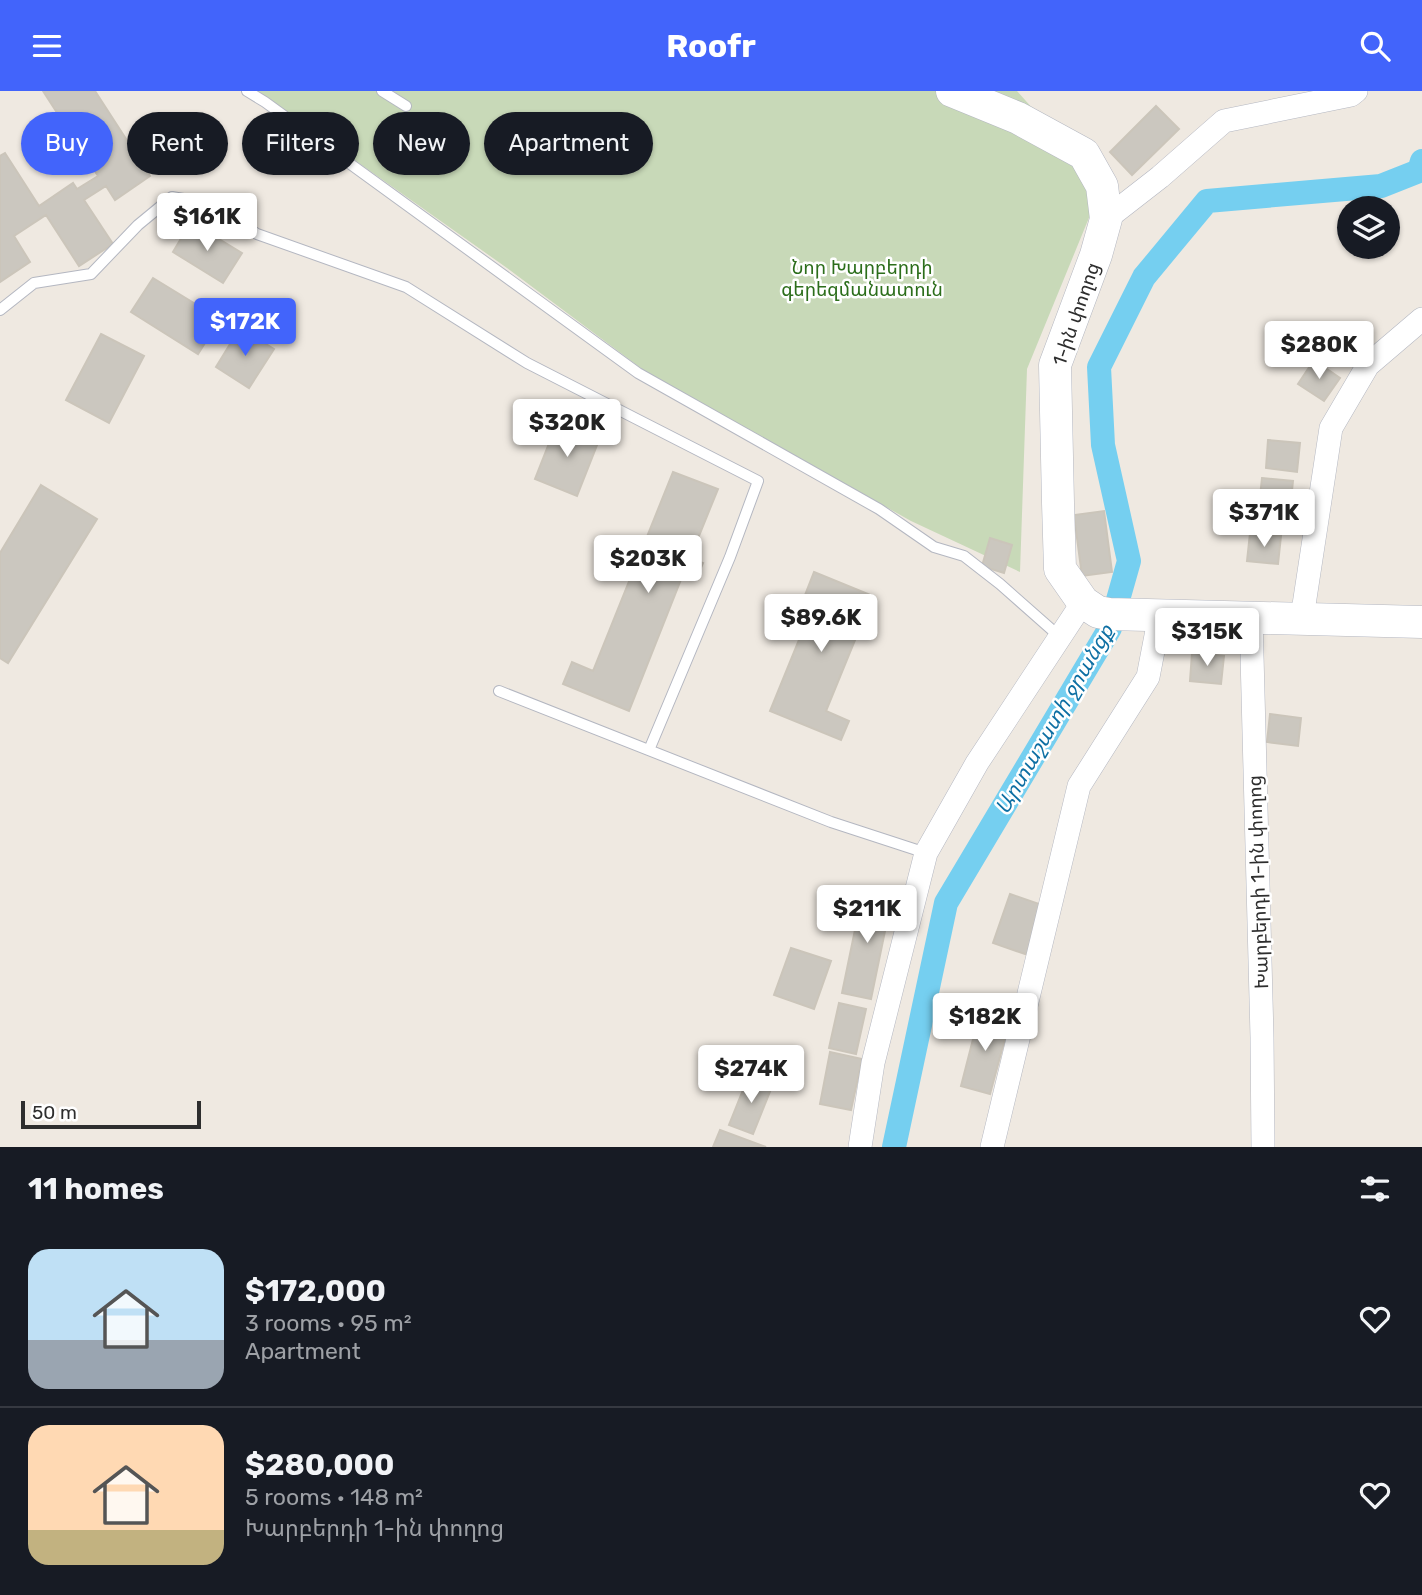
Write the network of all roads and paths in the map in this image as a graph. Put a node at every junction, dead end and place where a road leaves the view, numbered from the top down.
1 (247, 91) edge
2 (382, 91) edge
3 (952, 91) edge
4 (1356, 91) edge
5 (406, 106) dead end
6 (1107, 219) junction
7 (0, 310) edge
8 (1422, 319) edge
9 (1090, 607) junction
10 (1148, 614) junction
11 (1251, 617) junction
12 (1302, 618) junction
13 (1422, 622) edge
14 (1060, 637) junction
15 (499, 691) dead end
16 (649, 750) junction
17 (926, 853) junction
18 (860, 1147) edge
19 (992, 1147) edge
20 (1262, 1147) edge

1 - 14 lane
2 - 5 lane
3 - 6 main road, 1-ին փողոց
4 - 6 street
6 - 9 main road, 1-ին փողոց
7 - 16 lane
8 - 12 street
9 - 10 main road
9 - 14 street
10 - 11 main road
10 - 19 street
11 - 12 main road
11 - 20 street, Խարբերդի 1-ին փողոց
12 - 13 main road
14 - 17 street
15 - 16 lane
16 - 17 lane
17 - 18 street

